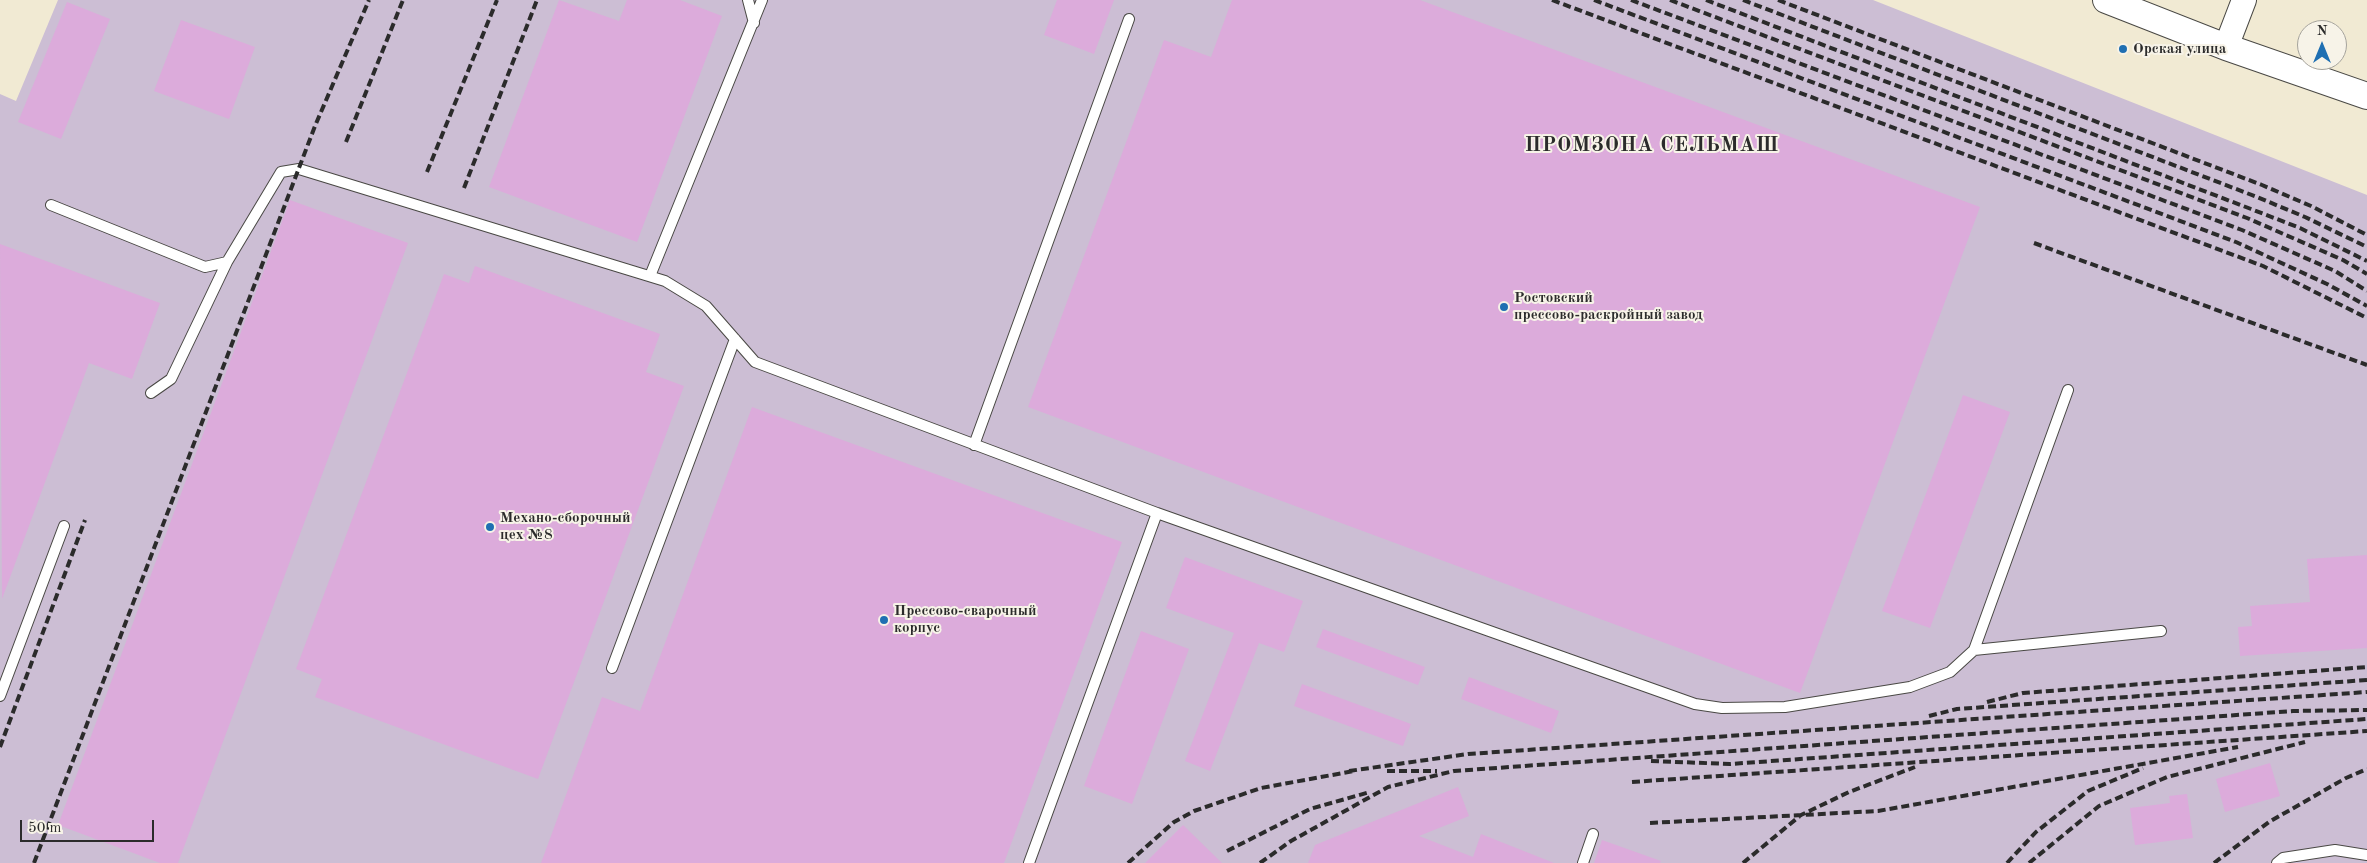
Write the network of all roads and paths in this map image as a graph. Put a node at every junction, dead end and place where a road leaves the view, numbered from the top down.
1 (748, 0) edge
2 (762, 0) edge
3 (2106, 0) edge
4 (2244, 0) edge
5 (1129, 19) dead end
6 (754, 23) junction
7 (2226, 47) junction
8 (2367, 96) edge
9 (51, 205) dead end
10 (226, 262) junction
11 (650, 276) junction
12 (735, 339) junction
13 (2068, 390) dead end
14 (152, 393) dead end
15 (974, 445) junction
16 (1157, 513) junction
17 (64, 526) dead end
18 (2161, 631) dead end
19 (1974, 650) junction
20 (612, 668) dead end
21 (0, 696) edge
22 (1593, 834) dead end
23 (2367, 855) edge
24 (1029, 863) edge
25 (1583, 863) edge
26 (2277, 863) edge

1 - 6 lane
2 - 6 lane
3 - 7 main road
4 - 7 street
5 - 15 lane
6 - 11 lane
7 - 8 main road
9 - 10 lane
10 - 11 lane
10 - 14 lane
11 - 12 lane
12 - 15 lane
12 - 20 lane
13 - 19 lane
15 - 16 lane
16 - 19 lane
16 - 24 lane
17 - 21 lane
18 - 19 lane
22 - 25 lane
23 - 26 lane

